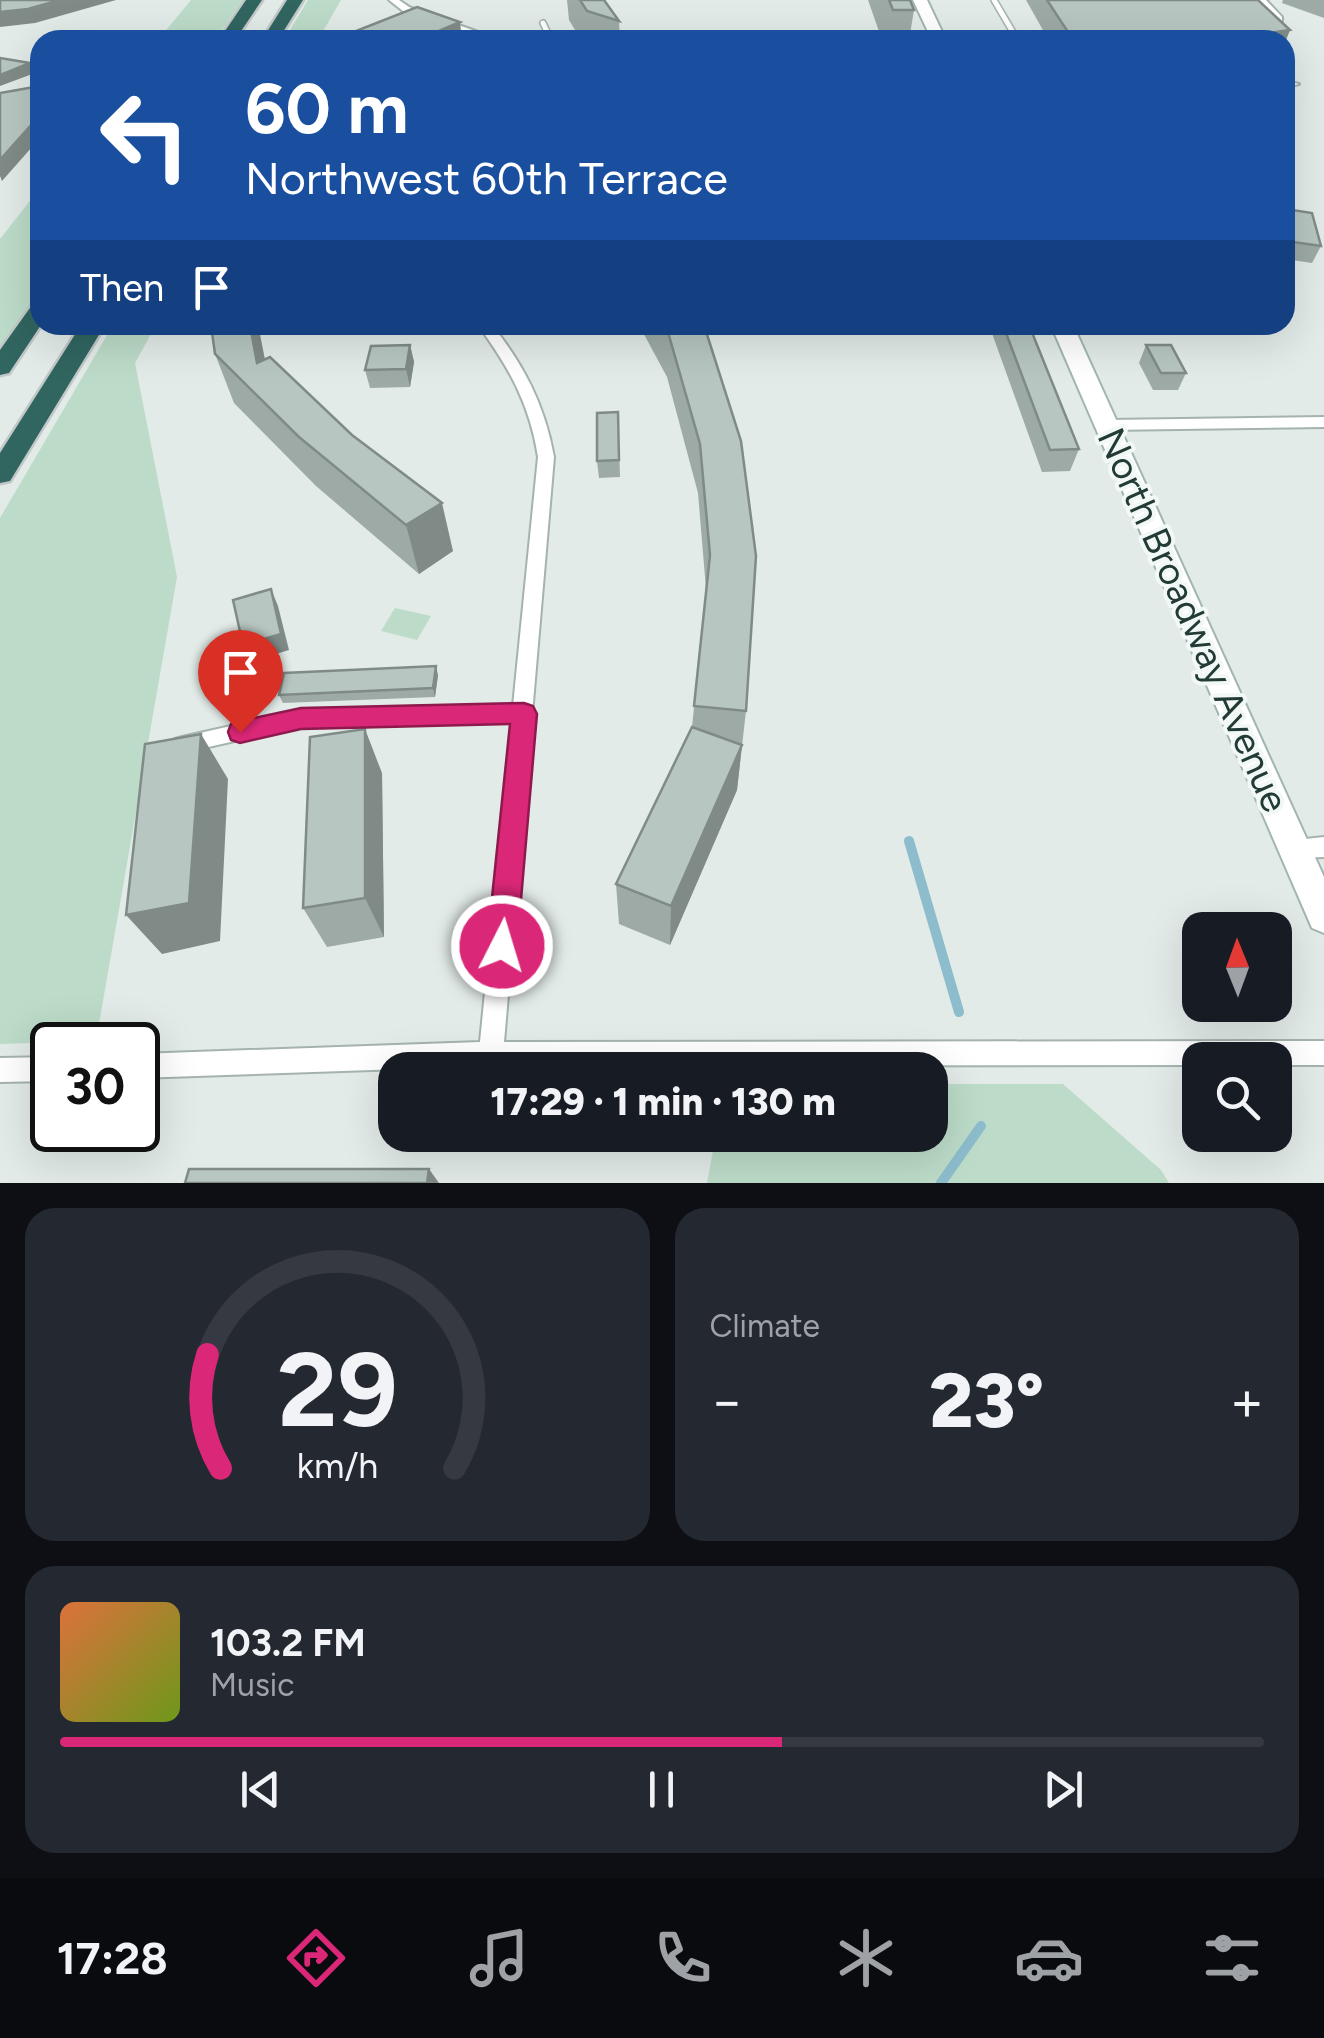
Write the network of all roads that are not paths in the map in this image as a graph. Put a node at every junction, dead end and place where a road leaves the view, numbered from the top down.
1 (254, 0) edge
2 (295, 0) edge
3 (393, 0) edge
4 (920, 0) edge
5 (994, 0) edge
6 (1259, 5) edge
7 (1279, 18) joint
8 (445, 22) junction
9 (543, 23) dead end
10 (431, 28) edge
11 (1289, 28) edge
12 (233, 30) edge
13 (276, 30) edge
14 (467, 30) edge
15 (546, 30) edge
16 (934, 30) edge
17 (1012, 30) edge
18 (30, 324) edge
19 (87, 335) edge
20 (493, 335) edge
21 (1066, 335) edge
22 (0, 368) edge
23 (1324, 422) edge
24 (1107, 425) junction
25 (0, 474) edge
26 (524, 714) junction
27 (179, 746) edge
28 (1324, 847) edge
29 (1294, 848) junction
30 (1324, 916) edge
31 (492, 1052) edge
32 (948, 1053) edge
33 (1324, 1053) edge
34 (378, 1058) edge
35 (160, 1065) edge
36 (30, 1069) edge
37 (0, 1070) edge

1 - 12 highway
2 - 13 highway
3 - 8 street
4 - 16 street
5 - 17 lane
6 - 7 street
7 - 11 lane
8 - 10 lane
8 - 14 street
9 - 15 lane
18 - 22 highway
19 - 25 highway
20 - 26 street
21 - 24 street, North Broadway Avenue
23 - 24 street
24 - 29 street, North Broadway Avenue
26 - 27 street
26 - 31 street
28 - 29 street
29 - 30 street, North Broadway Avenue
32 - 33 street
34 - 35 street
36 - 37 street

